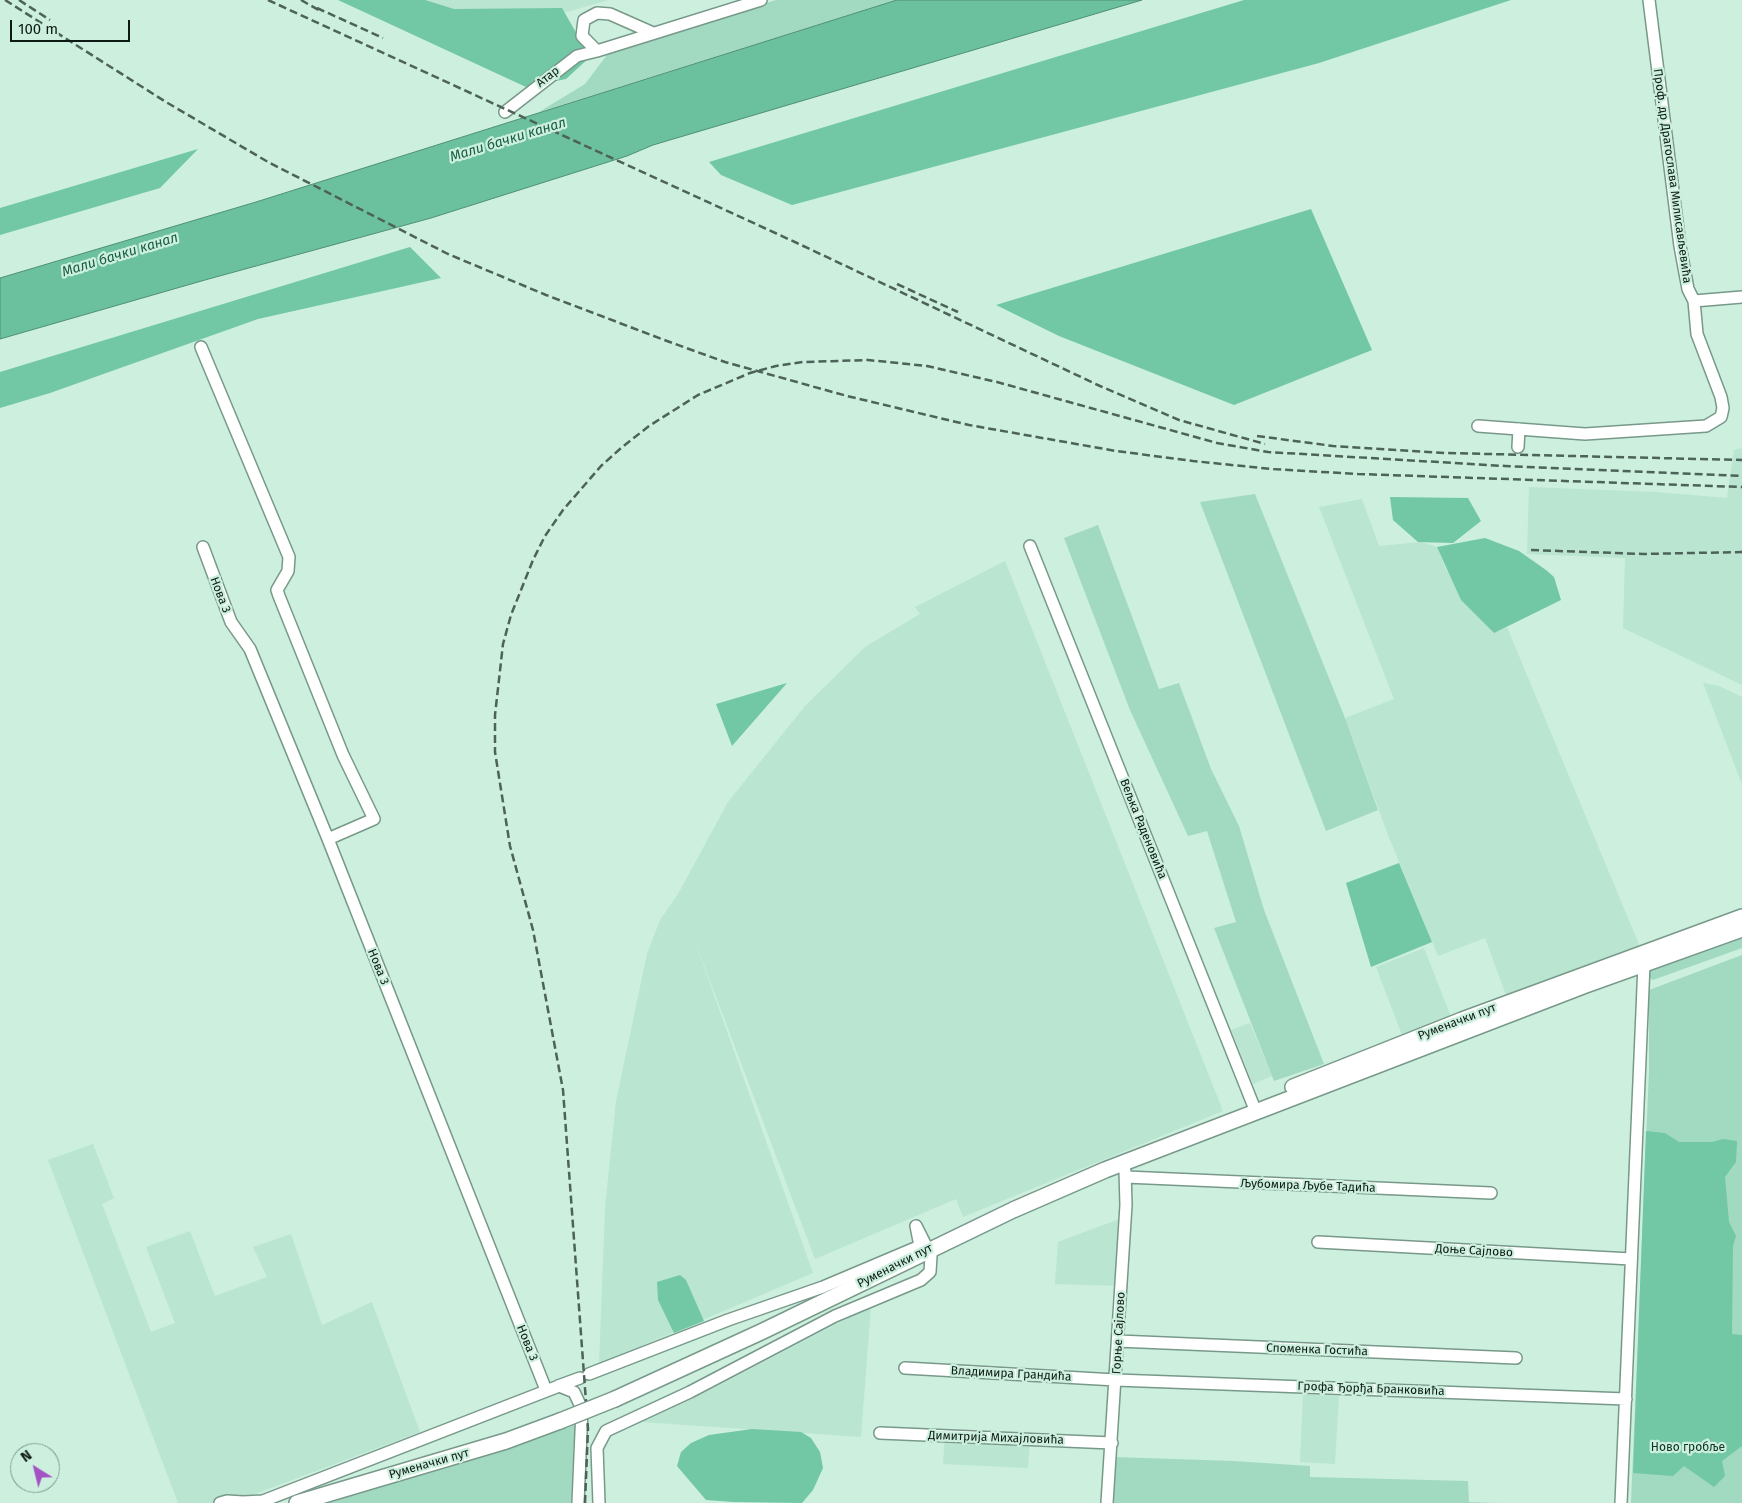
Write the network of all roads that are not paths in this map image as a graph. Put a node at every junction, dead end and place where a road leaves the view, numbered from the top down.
1 (761, 0) edge
2 (1649, 0) edge
3 (653, 33) junction
4 (597, 51) junction
5 (504, 112) dead end
6 (1742, 297) edge
7 (1694, 301) junction
8 (201, 347) dead end
9 (1478, 426) dead end
10 (1519, 429) junction
11 (1518, 447) dead end
12 (1030, 546) dead end
13 (203, 547) dead end
14 (328, 839) junction
15 (1742, 917) edge
16 (1742, 929) edge
17 (1644, 964) junction
18 (1292, 1093) junction
19 (1255, 1108) junction
20 (1124, 1170) junction
21 (1491, 1193) dead end
22 (1318, 1242) dead end
23 (928, 1250) junction
24 (1631, 1259) junction
25 (1118, 1341) junction
26 (1516, 1358) dead end
27 (905, 1368) dead end
28 (1116, 1380) junction
29 (551, 1389) junction
30 (1626, 1399) junction
31 (880, 1433) dead end
32 (1112, 1443) junction
33 (220, 1503) edge
34 (297, 1503) edge
35 (578, 1503) edge
36 (599, 1503) edge
37 (1107, 1503) edge
38 (1621, 1503) edge

1 - 3 street, Атар
2 - 7 street, Проф. др Драгослава Милисављевића
3 - 4 street, Атар
3 - 4 street
4 - 5 street, Атар
6 - 7 street
7 - 10 street, Проф. др Драгослава Милисављевића
8 - 14 street
9 - 10 street
10 - 11 street
12 - 19 street, Вељка Раденовића
13 - 14 street, Нова 3
14 - 29 street, Нова 3
15 - 18 main road, Руменачки пут
16 - 17 main road, Руменачки пут
17 - 18 main road, Руменачки пут
17 - 24 street
18 - 19 main road, Руменачки пут
19 - 20 main road, Руменачки пут
20 - 21 street, Љубомира Љубе Тадића
20 - 23 main road, Руменачки пут
20 - 25 street, Горње Сајлово
22 - 24 street, Доње Сајлово
23 - 29 street
23 - 34 main road, Руменачки пут, bridge
23 - 36 street
24 - 30 street
25 - 26 street, Споменка Гостића
25 - 28 street, Горње Сајлово
27 - 28 street, Владимира Грандића
28 - 30 street, Грофа Ђорђа Бранковића
28 - 32 street, Горње Сајлово
29 - 33 street
29 - 35 street
30 - 38 street
31 - 32 street, Димитрија Михајловића
32 - 37 street, Горње Сајлово

